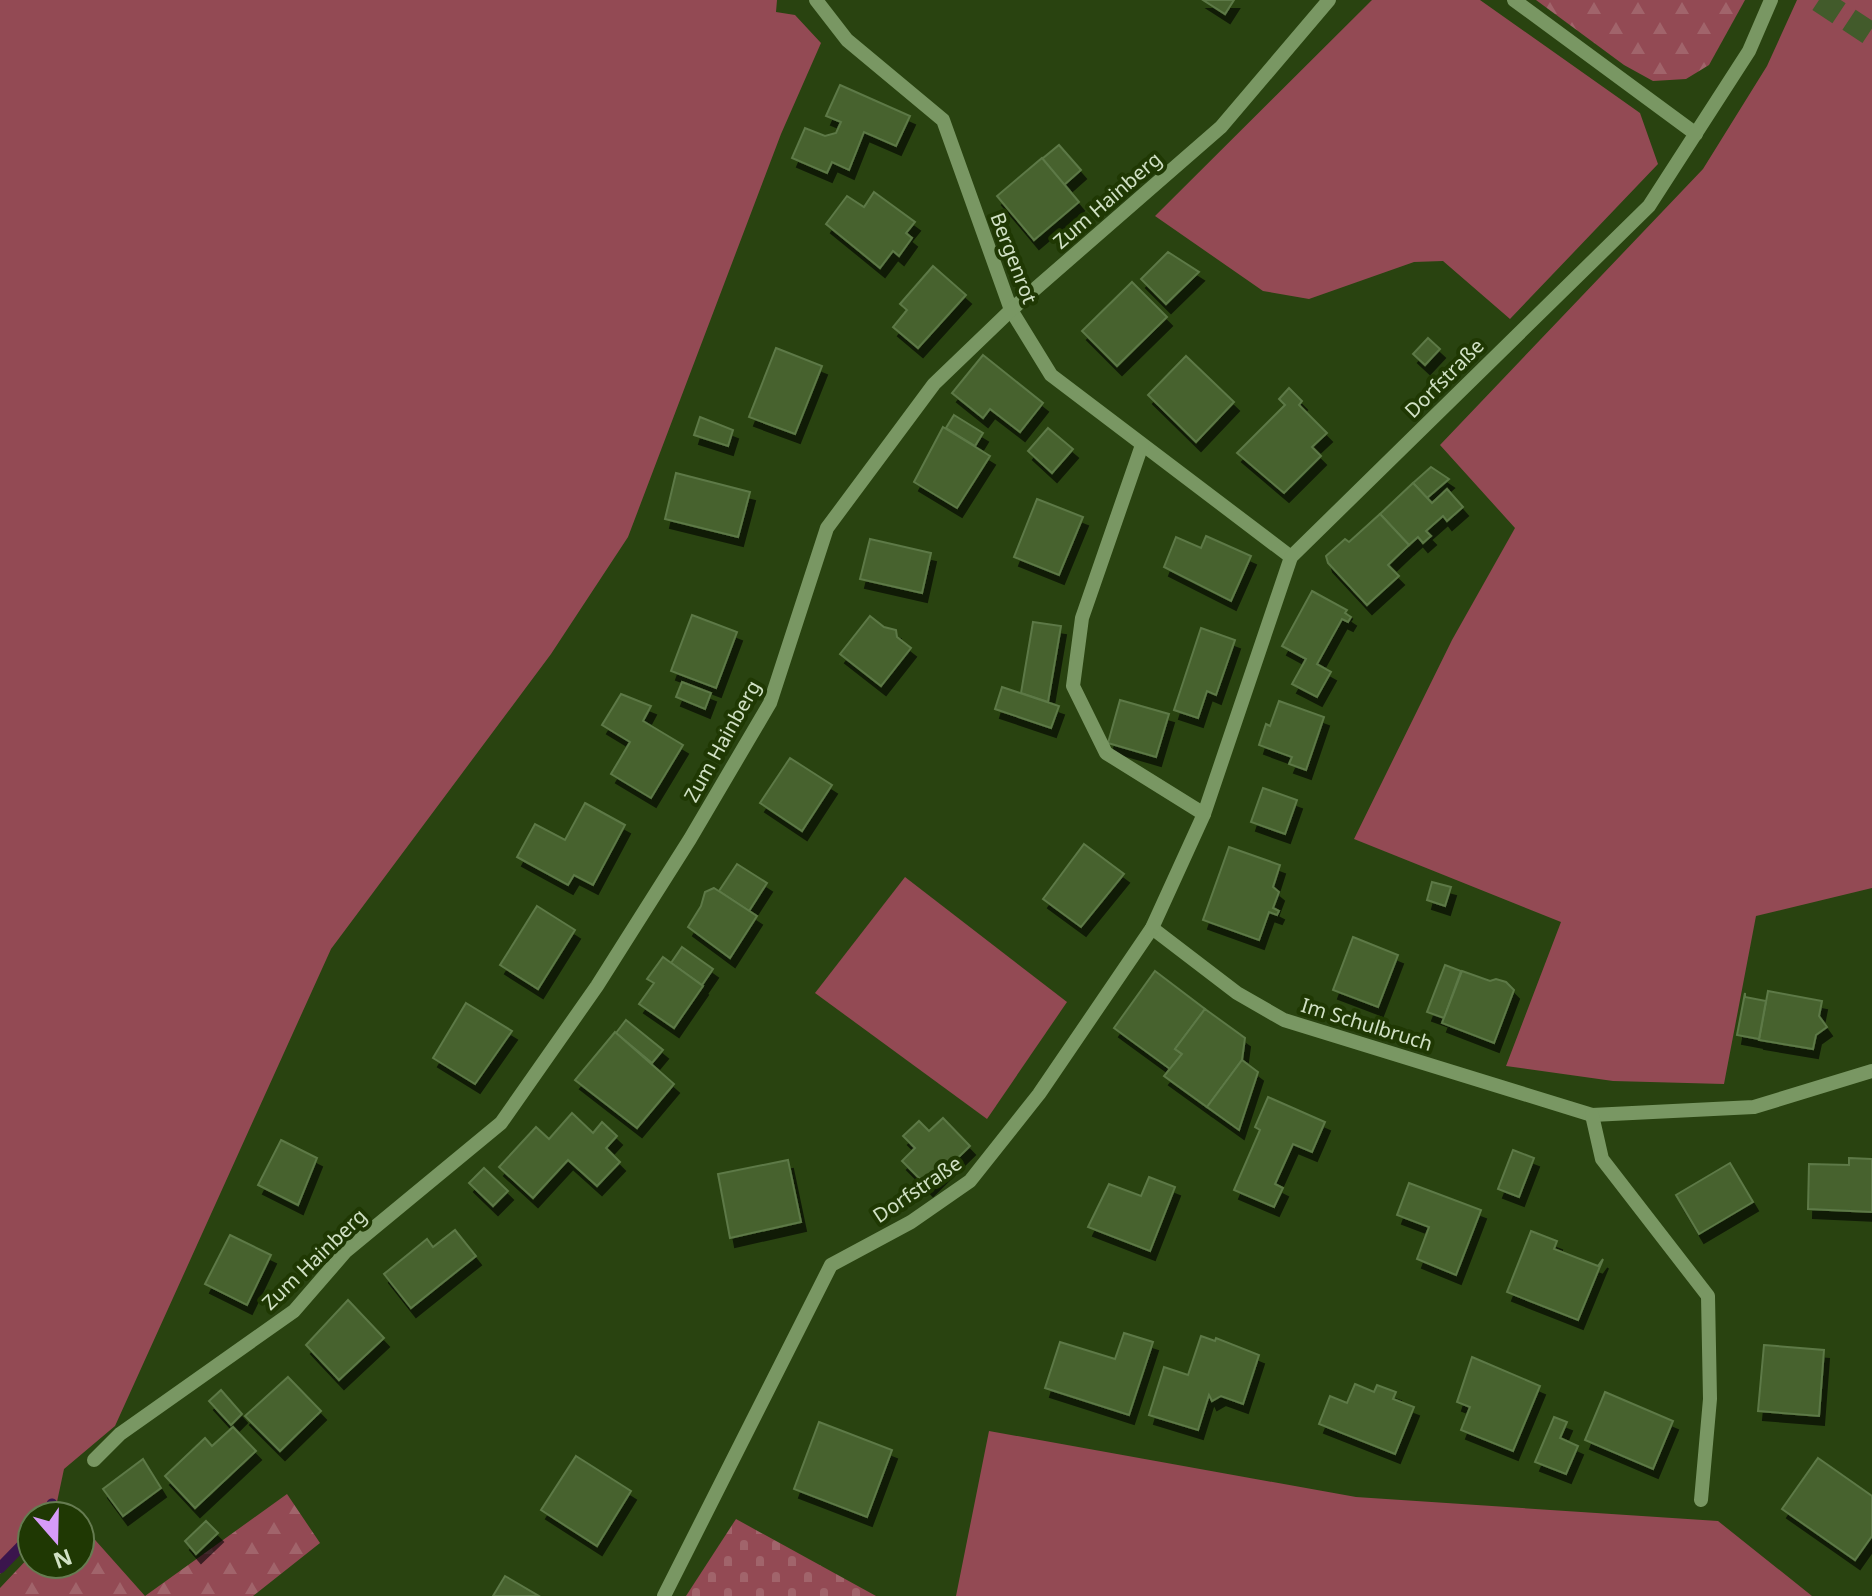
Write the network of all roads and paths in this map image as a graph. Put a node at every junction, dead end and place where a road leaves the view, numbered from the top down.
1 (816, 0) edge
2 (1329, 0) edge
3 (1514, 0) edge
4 (1771, 0) edge
5 (1696, 134) junction
6 (1011, 310) junction
7 (1142, 445) junction
8 (1291, 557) junction
9 (1204, 814) junction
10 (1152, 928) junction
11 (1872, 1071) edge
12 (1592, 1115) junction
13 (94, 1460) dead end
14 (1701, 1500) dead end
15 (664, 1596) edge

1 - 6 street, Bergenrot
2 - 6 street, Zum Hainberg
3 - 5 street
4 - 5 street, Dorfstraße
5 - 8 street, Dorfstraße
6 - 7 street, Bergenrot
6 - 13 street, Zum Hainberg
7 - 8 street, Bergenrot
7 - 9 street
8 - 9 street, Dorfstraße
9 - 10 street, Dorfstraße
10 - 12 street, Im Schulbruch
10 - 15 street, Dorfstraße
11 - 12 street, Im Schulbruch
12 - 14 street

